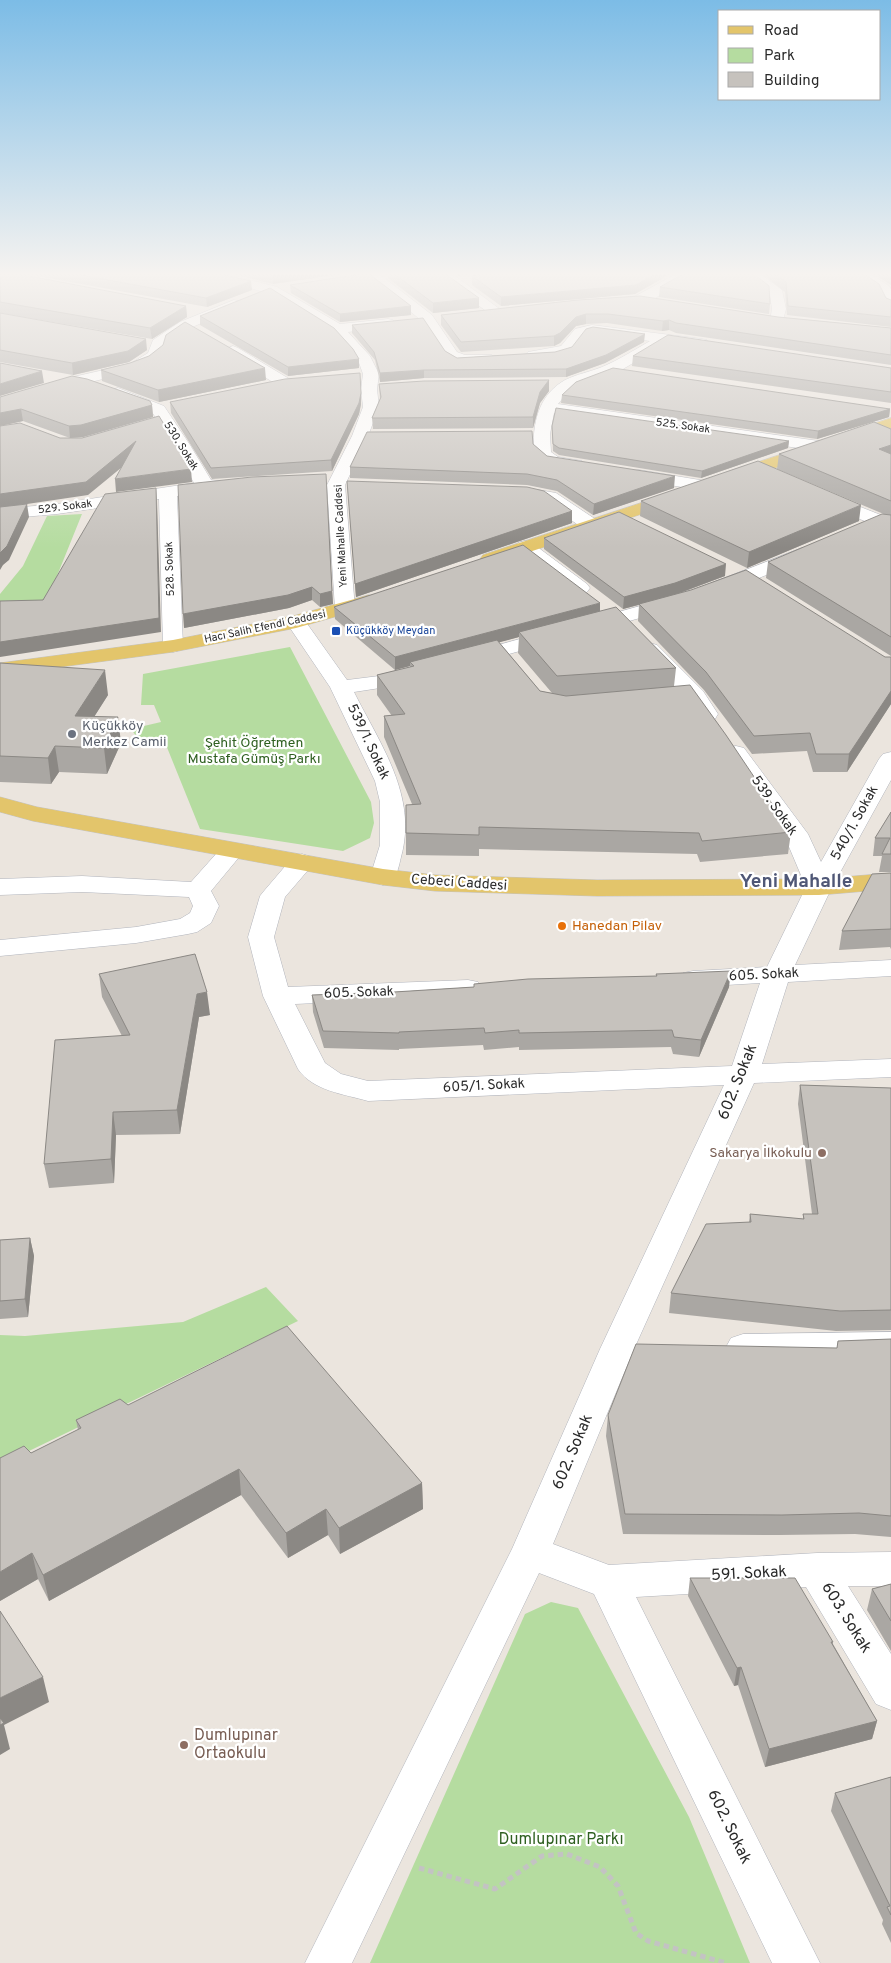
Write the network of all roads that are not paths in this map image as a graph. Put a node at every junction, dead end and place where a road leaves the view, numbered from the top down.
1 (138, 365) edge
2 (254, 365) edge
3 (366, 365) edge
4 (618, 365) edge
5 (610, 369) junction
6 (639, 374) edge
7 (35, 375) edge
8 (352, 376) edge
9 (304, 381) edge
10 (370, 381) junction
11 (70, 382) junction
12 (285, 383) junction
13 (541, 384) edge
14 (570, 384) junction
15 (258, 388) edge
16 (387, 388) edge
17 (0, 402) edge
18 (176, 405) edge
19 (548, 406) junction
20 (161, 415) junction
21 (886, 421) edge
22 (147, 426) edge
23 (540, 435) junction
24 (360, 436) junction
25 (379, 436) edge
26 (522, 436) edge
27 (818, 446) junction
28 (592, 468) edge
29 (758, 468) junction
30 (621, 472) edge
31 (332, 480) junction
32 (785, 480) edge
33 (231, 483) edge
34 (205, 486) junction
35 (356, 486) edge
36 (706, 486) junction
37 (168, 492) junction
38 (527, 492) edge
39 (812, 492) edge
40 (0, 514) edge
41 (619, 515) junction
42 (882, 518) edge
43 (591, 525) junction
44 (644, 528) edge
45 (852, 532) edge
46 (525, 547) junction
47 (817, 547) edge
48 (721, 564) edge
49 (471, 565) edge
50 (755, 582) junction
51 (390, 593) edge
52 (345, 609) junction
53 (618, 618) junction
54 (296, 622) junction
55 (173, 646) junction
56 (0, 669) edge
57 (342, 687) junction
58 (695, 696) junction
59 (667, 699) edge
60 (891, 759) edge
61 (0, 804) edge
62 (0, 812) edge
63 (33, 814) junction
64 (233, 850) junction
65 (302, 862) junction
66 (383, 877) junction
67 (891, 881) edge
68 (819, 886) junction
69 (0, 887) edge
70 (198, 890) junction
71 (0, 948) edge
72 (891, 968) edge
73 (777, 975) junction
74 (670, 980) edge
75 (493, 987) edge
76 (277, 996) junction
77 (891, 1068) edge
78 (744, 1074) junction
79 (891, 1345) edge
80 (715, 1348) edge
81 (530, 1552) junction
82 (891, 1569) edge
83 (816, 1570) junction
84 (608, 1582) junction
85 (891, 1691) edge
86 (328, 1963) edge
87 (797, 1963) edge

1 - 11 street
2 - 12 street
3 - 10 street, Yeni Mahalle Caddesi
4 - 5 street
5 - 6 street
5 - 14 street
7 - 11 street, 530. Sokak
8 - 10 street
9 - 12 street
10 - 16 street
10 - 24 street, Yeni Mahalle Caddesi
11 - 17 street
11 - 20 street, 530. Sokak
12 - 15 street
13 - 14 street
14 - 19 street
18 - 20 street
19 - 23 street
19 - 27 street, 525. Sokak
20 - 22 street
20 - 34 street, 530. Sokak
21 - 27 main road
23 - 26 street
23 - 28 street
24 - 25 street
24 - 31 street, Yeni Mahalle Caddesi
27 - 29 main road
29 - 32 street
29 - 36 main road
30 - 36 street
31 - 35 street
31 - 52 street, Yeni Mahalle Caddesi
33 - 34 street, 529. Sokak
34 - 37 street, 529. Sokak
36 - 41 main road
37 - 40 street, 529. Sokak
37 - 55 street, 528. Sokak
38 - 43 street
39 - 42 street
41 - 43 main road
41 - 44 street
42 - 45 street
43 - 46 main road
46 - 49 main road
46 - 53 street, 539. Sokak
47 - 50 street
48 - 50 street
50 - 53 street
51 - 52 main road, Hacı Salih Efendi Caddesi
52 - 54 main road, Hacı Salih Efendi Caddesi
53 - 57 street
53 - 58 street, 539. Sokak
54 - 55 main road, Hacı Salih Efendi Caddesi
54 - 57 street, 539/1. Sokak
55 - 56 main road, Hacı Salih Efendi Caddesi
57 - 66 street, 539/1. Sokak
58 - 59 street
58 - 68 street, 539. Sokak
60 - 68 street, 540/1. Sokak
61 - 63 main road, Cebeci Caddesi
62 - 63 main road, Cebeci Caddesi
63 - 64 main road, Cebeci Caddesi
64 - 65 main road, Cebeci Caddesi
64 - 70 street
65 - 66 main road, Cebeci Caddesi
65 - 76 street, 605/1. Sokak
66 - 68 main road, Cebeci Caddesi
67 - 68 main road, Cebeci Caddesi
68 - 73 street, 602. Sokak
69 - 70 street
70 - 71 street
72 - 73 street, 605. Sokak
73 - 74 street, 605. Sokak
73 - 78 street, 602. Sokak
75 - 76 street, 605. Sokak
76 - 78 street, 605/1. Sokak
77 - 78 street, 605/1. Sokak
78 - 81 street, 602. Sokak
79 - 80 street
81 - 84 street
81 - 86 street, 602. Sokak
82 - 83 street, 591. Sokak
83 - 84 street, 591. Sokak
83 - 85 street, 603. Sokak
84 - 87 street, 602. Sokak

